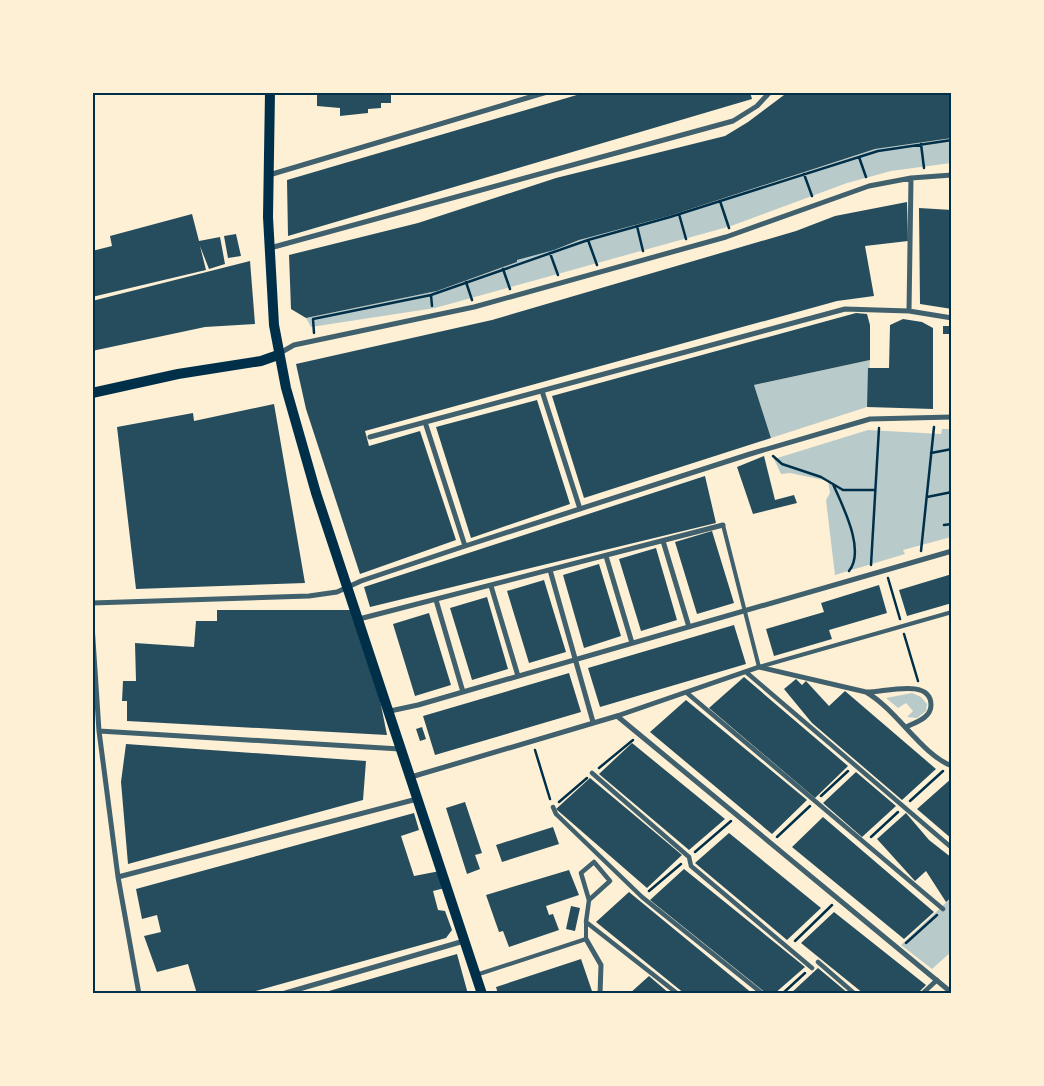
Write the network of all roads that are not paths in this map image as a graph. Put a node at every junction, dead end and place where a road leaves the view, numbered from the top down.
1 (270, 92) edge
2 (547, 92) edge
3 (770, 92) edge
4 (269, 175) junction
5 (952, 175) edge
6 (911, 178) junction
7 (270, 248) junction
8 (909, 311) junction
9 (952, 318) edge
10 (278, 355) junction
11 (542, 392) junction
12 (93, 394) edge
13 (952, 417) edge
14 (425, 422) junction
15 (370, 437) dead end
16 (580, 509) junction
17 (723, 525) joint
18 (663, 541) junction
19 (464, 546) junction
20 (952, 551) edge
21 (606, 556) junction
22 (550, 570) junction
23 (491, 586) junction
24 (348, 587) junction
25 (436, 600) junction
26 (92, 603) edge
27 (745, 611) junction
28 (952, 612) edge
29 (359, 619) junction
30 (92, 625) edge
31 (689, 627) junction
32 (632, 643) junction
33 (576, 660) junction
34 (759, 667) junction
35 (746, 672) junction
36 (518, 676) junction
37 (463, 692) junction
38 (866, 692) junction
39 (687, 693) junction
40 (390, 711) junction
41 (617, 716) junction
42 (593, 722) junction
43 (906, 727) junction
44 (99, 732) junction
45 (400, 749) junction
46 (951, 767) edge
47 (592, 773) dead end
48 (410, 777) junction
49 (418, 799) junction
50 (553, 807) road end
51 (952, 848) edge
52 (118, 877) junction
53 (589, 900) junction
54 (943, 909) road end
55 (586, 922) junction
56 (586, 939) junction
57 (465, 941) junction
58 (818, 962) dead end
59 (812, 968) road end
60 (476, 975) junction
61 (937, 980) junction
62 (952, 993) edge
63 (139, 994) edge
64 (282, 994) edge
65 (482, 994) edge
66 (600, 994) edge
67 (678, 994) edge
68 (763, 994) edge
69 (854, 994) edge
70 (922, 994) edge

1 - 4 main road
2 - 4 street
3 - 7 street
4 - 7 main road
5 - 6 street
6 - 8 street
6 - 10 street
7 - 10 main road
8 - 9 street
8 - 11 street
10 - 12 main road
10 - 24 main road
11 - 14 street
11 - 16 street
13 - 16 street
14 - 15 street
14 - 19 street
16 - 19 street
17 - 18 street
17 - 27 lane
18 - 21 street
18 - 31 street
19 - 24 street
20 - 27 street
21 - 22 street
21 - 32 street
22 - 23 street
22 - 33 street
23 - 25 street
23 - 36 street
24 - 26 street
24 - 29 main road
25 - 29 street
25 - 37 street
27 - 31 street
27 - 34 lane
28 - 34 lane
29 - 40 main road
30 - 44 street
31 - 32 street
32 - 33 street
33 - 36 street
33 - 42 street
34 - 35 street
34 - 38 street
35 - 39 street
35 - 51 street
36 - 37 street
37 - 40 street
38 - 43 street
38 - 43 street
39 - 41 street
39 - 54 street
40 - 45 main road
41 - 42 street
41 - 61 street
42 - 48 street
43 - 46 street
44 - 45 street
44 - 52 street
45 - 48 main road
47 - 59 street
48 - 49 main road
49 - 52 street
49 - 57 main road
50 - 68 street
52 - 63 street
53 - 53 street
53 - 55 street
55 - 56 lane
55 - 67 street
56 - 60 lane
56 - 66 street
57 - 60 main road
57 - 64 street
58 - 69 street
60 - 65 main road
61 - 62 street
61 - 70 street

